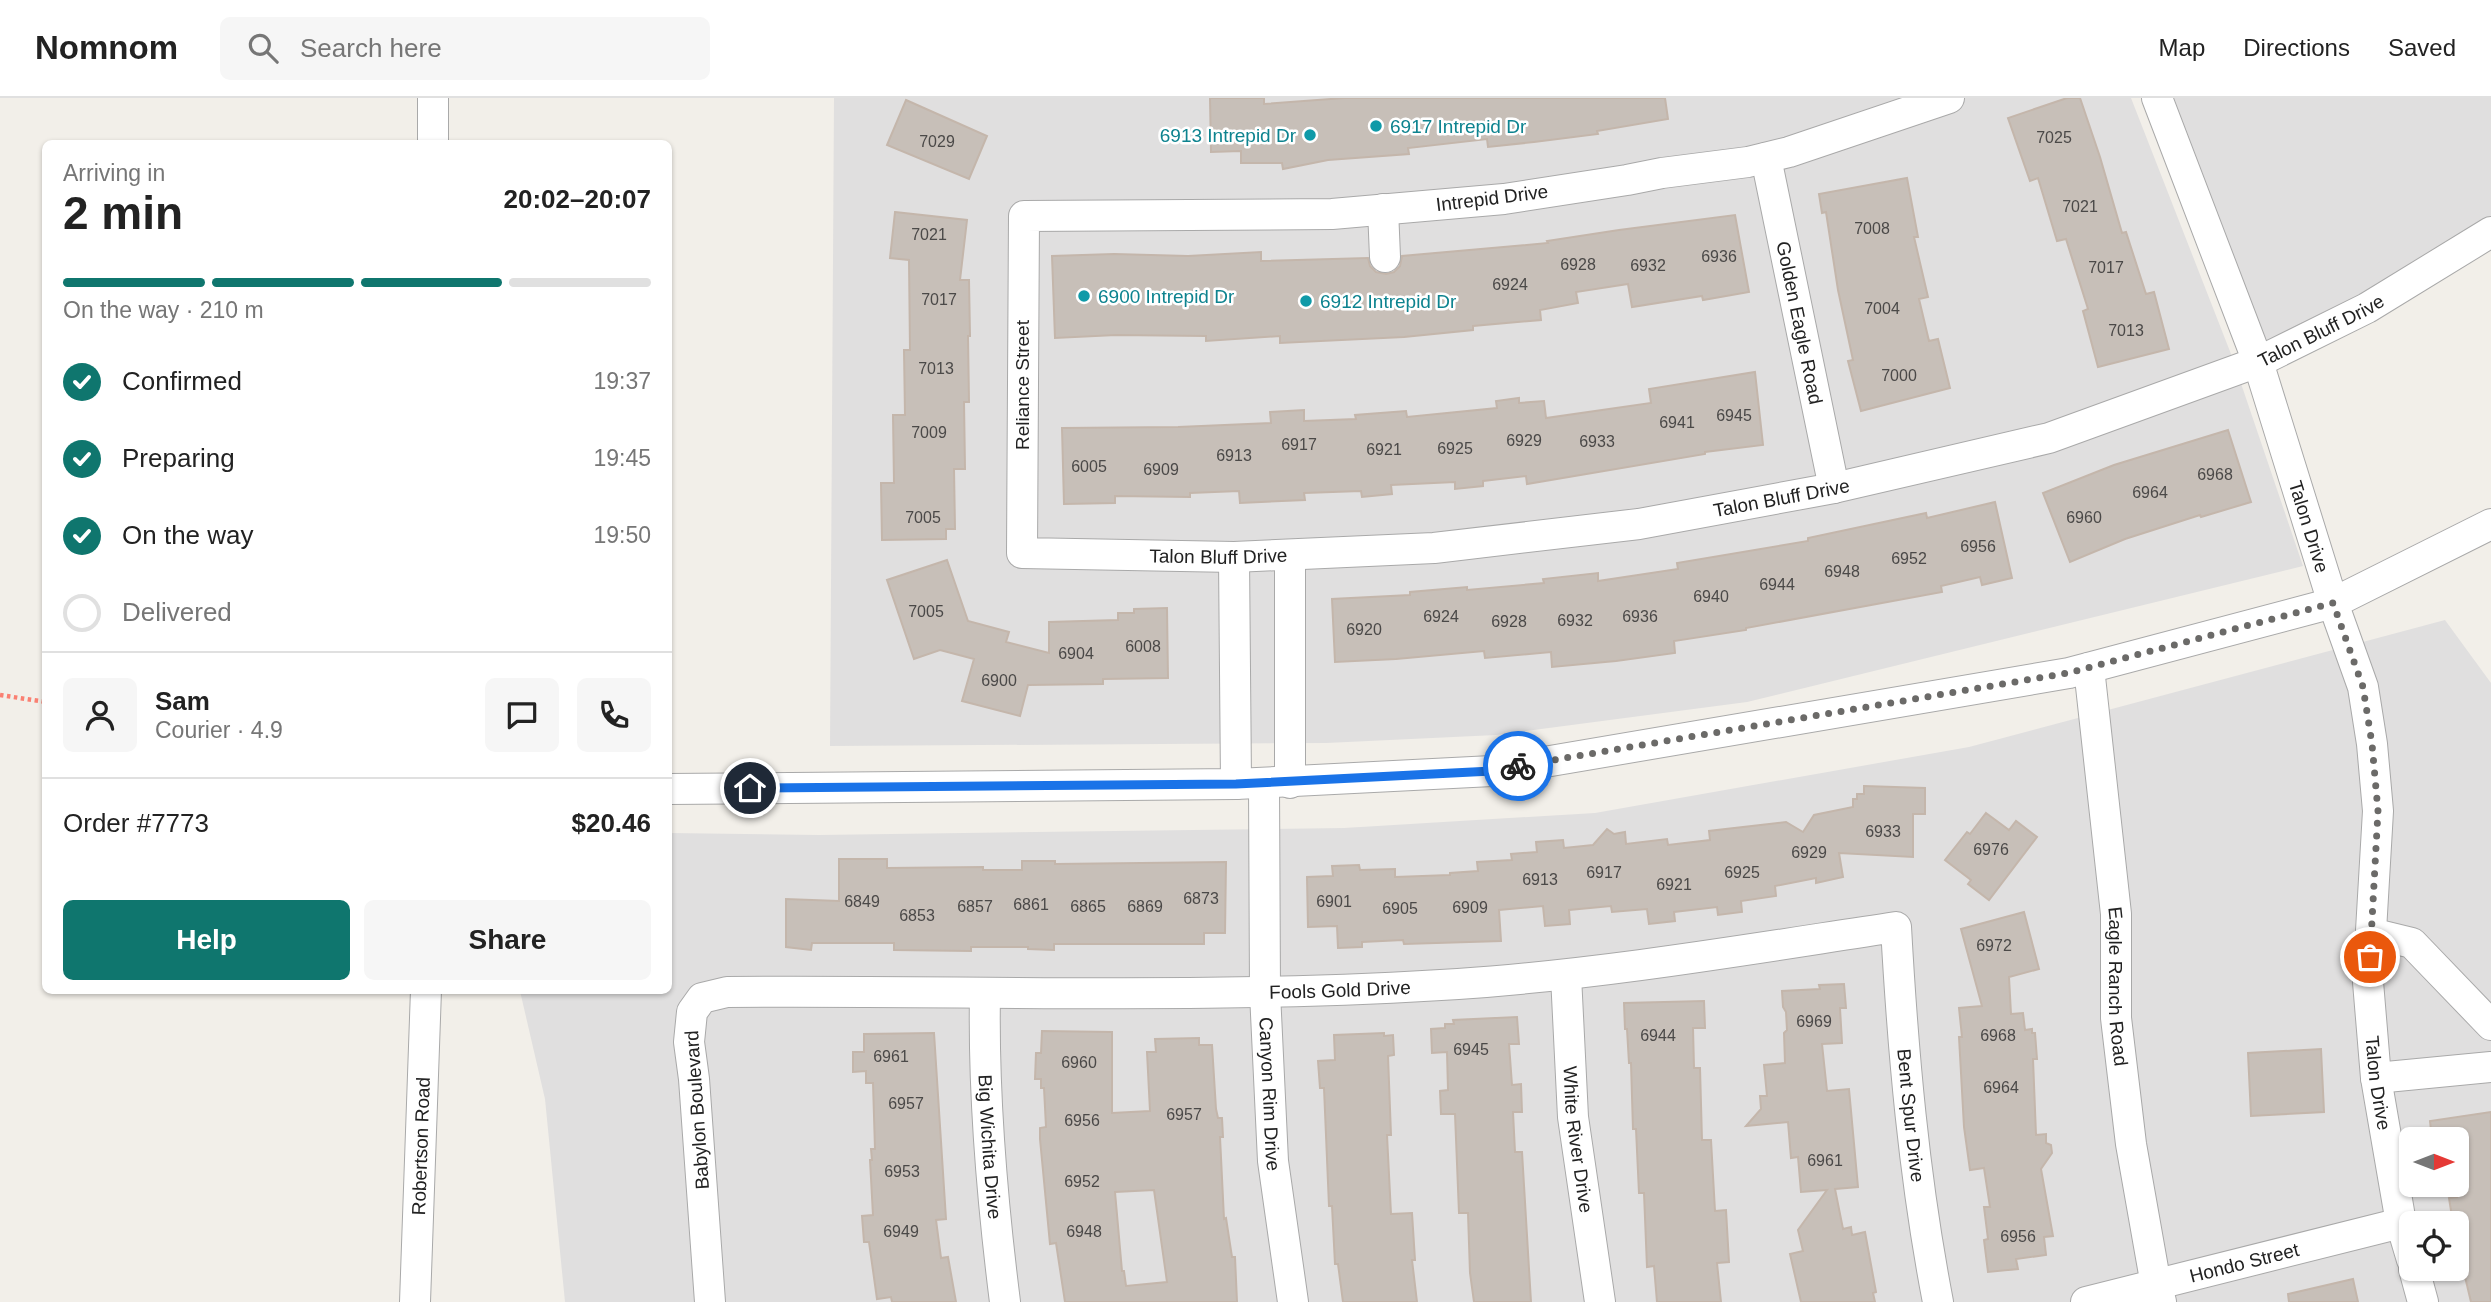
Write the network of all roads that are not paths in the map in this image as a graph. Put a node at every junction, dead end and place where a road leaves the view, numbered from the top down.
1 (433, 98) edge
2 (1949, 98) edge
3 (2157, 98) edge
4 (433, 140) edge
5 (1766, 158) junction
6 (1383, 209) junction
7 (1024, 216) joint
8 (2491, 232) edge
9 (1385, 257) dead end
10 (2258, 362) junction
11 (1835, 488) junction
12 (2491, 524) edge
13 (1021, 554) joint
14 (1290, 555) junction
15 (1234, 557) junction
16 (2333, 603) junction
17 (2089, 668) junction
18 (1263, 783) junction
19 (672, 789) edge
20 (1896, 928) joint
21 (2371, 933) junction
22 (1566, 976) junction
23 (780, 992) joint
24 (985, 993) junction
25 (1265, 993) junction
26 (426, 994) edge
27 (2491, 1024) edge
28 (2491, 1067) edge
29 (2376, 1078) junction
30 (2399, 1211) edge
31 (2399, 1224) edge
32 (2417, 1281) edge
33 (2159, 1293) edge
34 (415, 1302) edge
35 (710, 1302) edge
36 (1005, 1302) edge
37 (1293, 1302) edge
38 (1600, 1302) edge
39 (1938, 1302) edge
40 (2086, 1302) edge
41 (2423, 1302) edge

1 - 4 street
2 - 5 street, Intrepid Drive
3 - 10 street, Talon Drive
5 - 6 street, Intrepid Drive
5 - 11 street, Golden Eagle Road
6 - 7 street, Intrepid Drive
6 - 9 street
7 - 13 street, Reliance Street
8 - 10 street, Talon Bluff Drive
10 - 11 street, Talon Bluff Drive
10 - 16 street, Talon Drive
11 - 14 street, Talon Bluff Drive
12 - 16 street
13 - 15 street, Talon Bluff Drive
14 - 15 street, Talon Bluff Drive
14 - 18 street
15 - 18 street
16 - 17 street
16 - 21 street, Talon Drive
17 - 18 street
17 - 33 street, Eagle Ranch Road
18 - 19 street
18 - 25 street, Canyon Rim Drive
20 - 22 street, Fools Gold Drive
20 - 39 street, Bent Spur Drive
21 - 27 street
21 - 29 street, Talon Drive
22 - 25 street, Fools Gold Drive
22 - 38 street, White River Drive
23 - 24 street, Fools Gold Drive
23 - 35 street, Babylon Boulevard
24 - 25 street, Fools Gold Drive
24 - 36 street, Big Wichita Drive
25 - 37 street, Canyon Rim Drive
26 - 34 street, Robertson Road
28 - 29 street
29 - 30 street, Talon Drive
31 - 33 street, Hondo Street
32 - 41 street
33 - 40 street, Hondo Street

